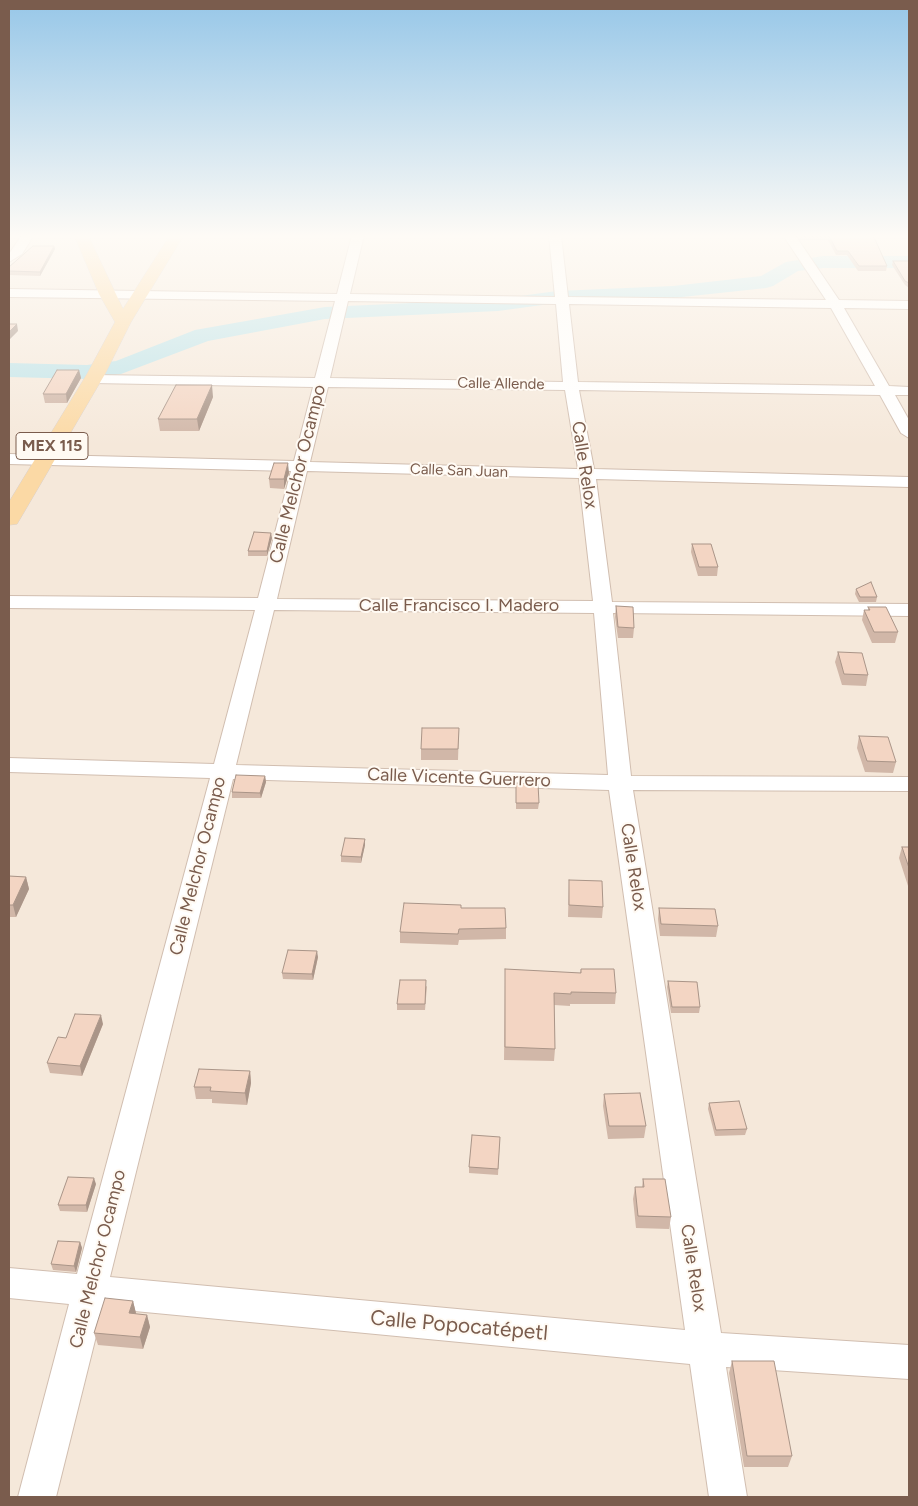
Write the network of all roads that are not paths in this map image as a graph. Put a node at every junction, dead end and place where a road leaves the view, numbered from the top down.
1 (113, 305) edge
2 (134, 305) edge
3 (327, 305) edge
4 (364, 305) edge
5 (559, 305) edge
6 (836, 305) edge
7 (339, 306) junction
8 (123, 322) junction
9 (96, 372) junction
10 (321, 381) junction
11 (571, 385) junction
12 (886, 391) junction
13 (909, 391) edge
14 (909, 433) edge
15 (9, 459) edge
16 (44, 460) junction
17 (301, 467) junction
18 (587, 475) junction
19 (909, 482) edge
20 (9, 519) edge
21 (9, 602) edge
22 (266, 605) junction
23 (603, 607) junction
24 (909, 610) edge
25 (9, 765) edge
26 (223, 772) junction
27 (620, 783) junction
28 (909, 784) edge
29 (9, 1283) edge
30 (89, 1292) junction
31 (705, 1349) junction
32 (909, 1362) edge
33 (37, 1497) edge
34 (728, 1497) edge

1 - 8 main road
2 - 8 main road, MEX 115
3 - 7 street
4 - 7 street
5 - 11 street, Calle Relox
6 - 12 street
7 - 10 street, Calle Melchor Ocampo
8 - 9 main road, MEX 115
9 - 10 street, Calle Allende
9 - 16 main road, MEX 115
10 - 11 street, Calle Allende
10 - 17 street, Calle Melchor Ocampo
11 - 12 street, Calle Allende
11 - 18 street, Calle Relox
12 - 13 street, Calle Allende
12 - 14 street
15 - 16 street, Calle San Juan
16 - 17 street, Calle San Juan
16 - 20 main road, MEX 115
17 - 18 street, Calle San Juan
17 - 22 street, Calle Melchor Ocampo
18 - 19 street, Calle San Juan
18 - 23 street, Calle Relox
21 - 22 street, Calle Francisco I. Madero
22 - 23 street, Calle Francisco I. Madero
22 - 26 street, Calle Melchor Ocampo
23 - 24 street, Calle Francisco I. Madero
23 - 27 street, Calle Relox
25 - 26 street, Calle Vicente Guerrero
26 - 27 street, Calle Vicente Guerrero
26 - 30 street, Calle Melchor Ocampo
27 - 28 street, Calle Vicente Guerrero
27 - 31 street, Calle Relox
29 - 30 street, Calle Popocatépetl
30 - 31 street, Calle Popocatépetl
30 - 33 street, Calle Melchor Ocampo
31 - 32 street, Calle Popocatépetl
31 - 34 street, Calle Relox

